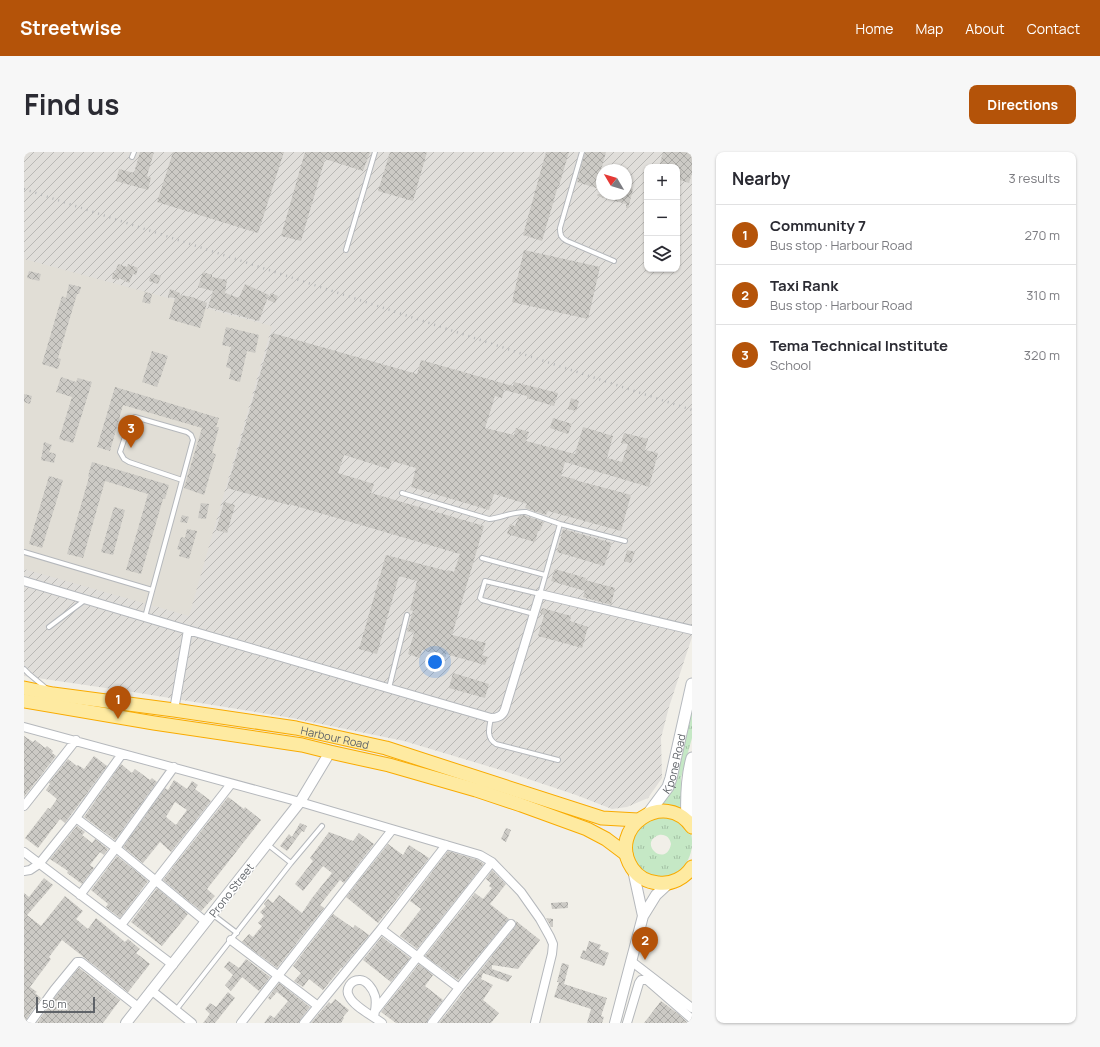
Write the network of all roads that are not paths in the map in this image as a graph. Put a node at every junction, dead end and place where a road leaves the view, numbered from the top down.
1 (134, 152) edge
2 (375, 152) edge
3 (582, 152) edge
4 (132, 157) dead end
5 (346, 250) dead end
6 (614, 262) dead end
7 (182, 480) junction
8 (402, 493) dead end
9 (560, 524) junction
10 (625, 541) dead end
11 (24, 552) edge
12 (482, 558) dead end
13 (545, 575) junction
14 (24, 581) edge
15 (152, 590) junction
16 (540, 594) junction
17 (85, 599) junction
18 (534, 614) junction
19 (407, 615) dead end
20 (145, 617) junction
21 (49, 627) dead end
22 (188, 630) junction
23 (692, 630) edge
24 (24, 669) edge
25 (692, 684) edge
26 (24, 688) edge
27 (389, 688) junction
28 (53, 694) junction
29 (24, 701) edge
30 (174, 710) junction
31 (491, 718) junction
32 (24, 727) edge
33 (76, 740) junction
34 (330, 752) junction
35 (122, 754) junction
36 (692, 758) edge
37 (558, 760) dead end
38 (174, 767) junction
39 (231, 784) junction
40 (300, 802) junction
41 (24, 806) edge
42 (643, 817) junction
43 (76, 818) junction
44 (690, 824) edge
45 (322, 826) dead end
46 (392, 830) junction
47 (266, 844) junction
48 (446, 845) junction
49 (116, 848) junction
50 (24, 852) edge
51 (626, 854) junction
52 (492, 862) junction
53 (291, 863) junction
54 (39, 864) junction
55 (633, 870) junction
56 (24, 872) edge
57 (689, 873) edge
58 (156, 881) junction
59 (669, 883) junction
60 (80, 895) junction
61 (643, 916) junction
62 (209, 918) junction
63 (511, 924) dead end
64 (121, 925) junction
65 (381, 928) junction
66 (237, 933) junction
67 (231, 940) junction
68 (418, 957) junction
69 (630, 961) junction
70 (172, 965) junction
71 (278, 975) junction
72 (459, 988) junction
73 (151, 990) junction
74 (318, 1006) junction
75 (138, 1007) junction
76 (692, 1008) edge
77 (176, 1010) junction
78 (690, 1020) edge
79 (30, 1023) edge
80 (126, 1023) edge
81 (192, 1023) edge
82 (240, 1023) edge
83 (304, 1023) edge
84 (382, 1023) edge
85 (432, 1023) edge
86 (535, 1023) edge
87 (615, 1023) edge
88 (627, 1023) edge

1 - 4 lane
2 - 5 lane
3 - 6 lane
7 - 7 lane
7 - 15 lane
8 - 9 lane
9 - 10 lane
9 - 13 lane
11 - 15 lane
12 - 13 lane
13 - 16 lane
14 - 17 street
15 - 20 lane
16 - 18 street
16 - 18 lane
16 - 23 street
17 - 20 street
17 - 21 lane
18 - 31 street
19 - 27 lane
20 - 22 street
22 - 27 street
22 - 30 street
24 - 28 lane
25 - 42 main road, Kpone Road
26 - 28 highway, Harbour Road
27 - 31 street
28 - 30 highway, Harbour Road
29 - 34 highway, Harbour Road
30 - 42 highway, Harbour Road
31 - 37 lane
32 - 33 street
33 - 35 street
33 - 41 street
34 - 40 street, Prono Street
34 - 51 highway, Harbour Road
35 - 38 street
35 - 43 street
36 - 44 main road, Kpone Road
38 - 39 street
38 - 49 street
39 - 40 street
39 - 58 street
40 - 46 street
40 - 47 street, Prono Street
42 - 44 highway, Harbour Road
42 - 51 highway
43 - 49 street
43 - 54 street
45 - 53 lane
46 - 48 street
46 - 71 street
47 - 53 lane
47 - 62 street, Prono Street
48 - 52 street
48 - 65 street
49 - 58 street
49 - 60 street
50 - 54 street
51 - 55 highway
52 - 68 street
52 - 86 street
53 - 66 lane
54 - 56 street
54 - 60 street
55 - 59 highway
55 - 61 street
57 - 59 highway
58 - 62 street
58 - 64 street
59 - 61 street
60 - 64 street
61 - 69 street
62 - 66 lane
62 - 70 street, Prono Street
63 - 72 street
64 - 70 street
65 - 68 street
65 - 74 street
66 - 67 lane
67 - 71 street
67 - 77 lane
68 - 72 street
68 - 84 street
69 - 76 street
69 - 87 street
70 - 73 street, Prono Street
71 - 74 street
71 - 82 street
72 - 85 street
73 - 75 street, Prono Street
73 - 77 street
74 - 83 street
75 - 79 street
75 - 80 street, Prono Street
77 - 81 street
78 - 88 street

